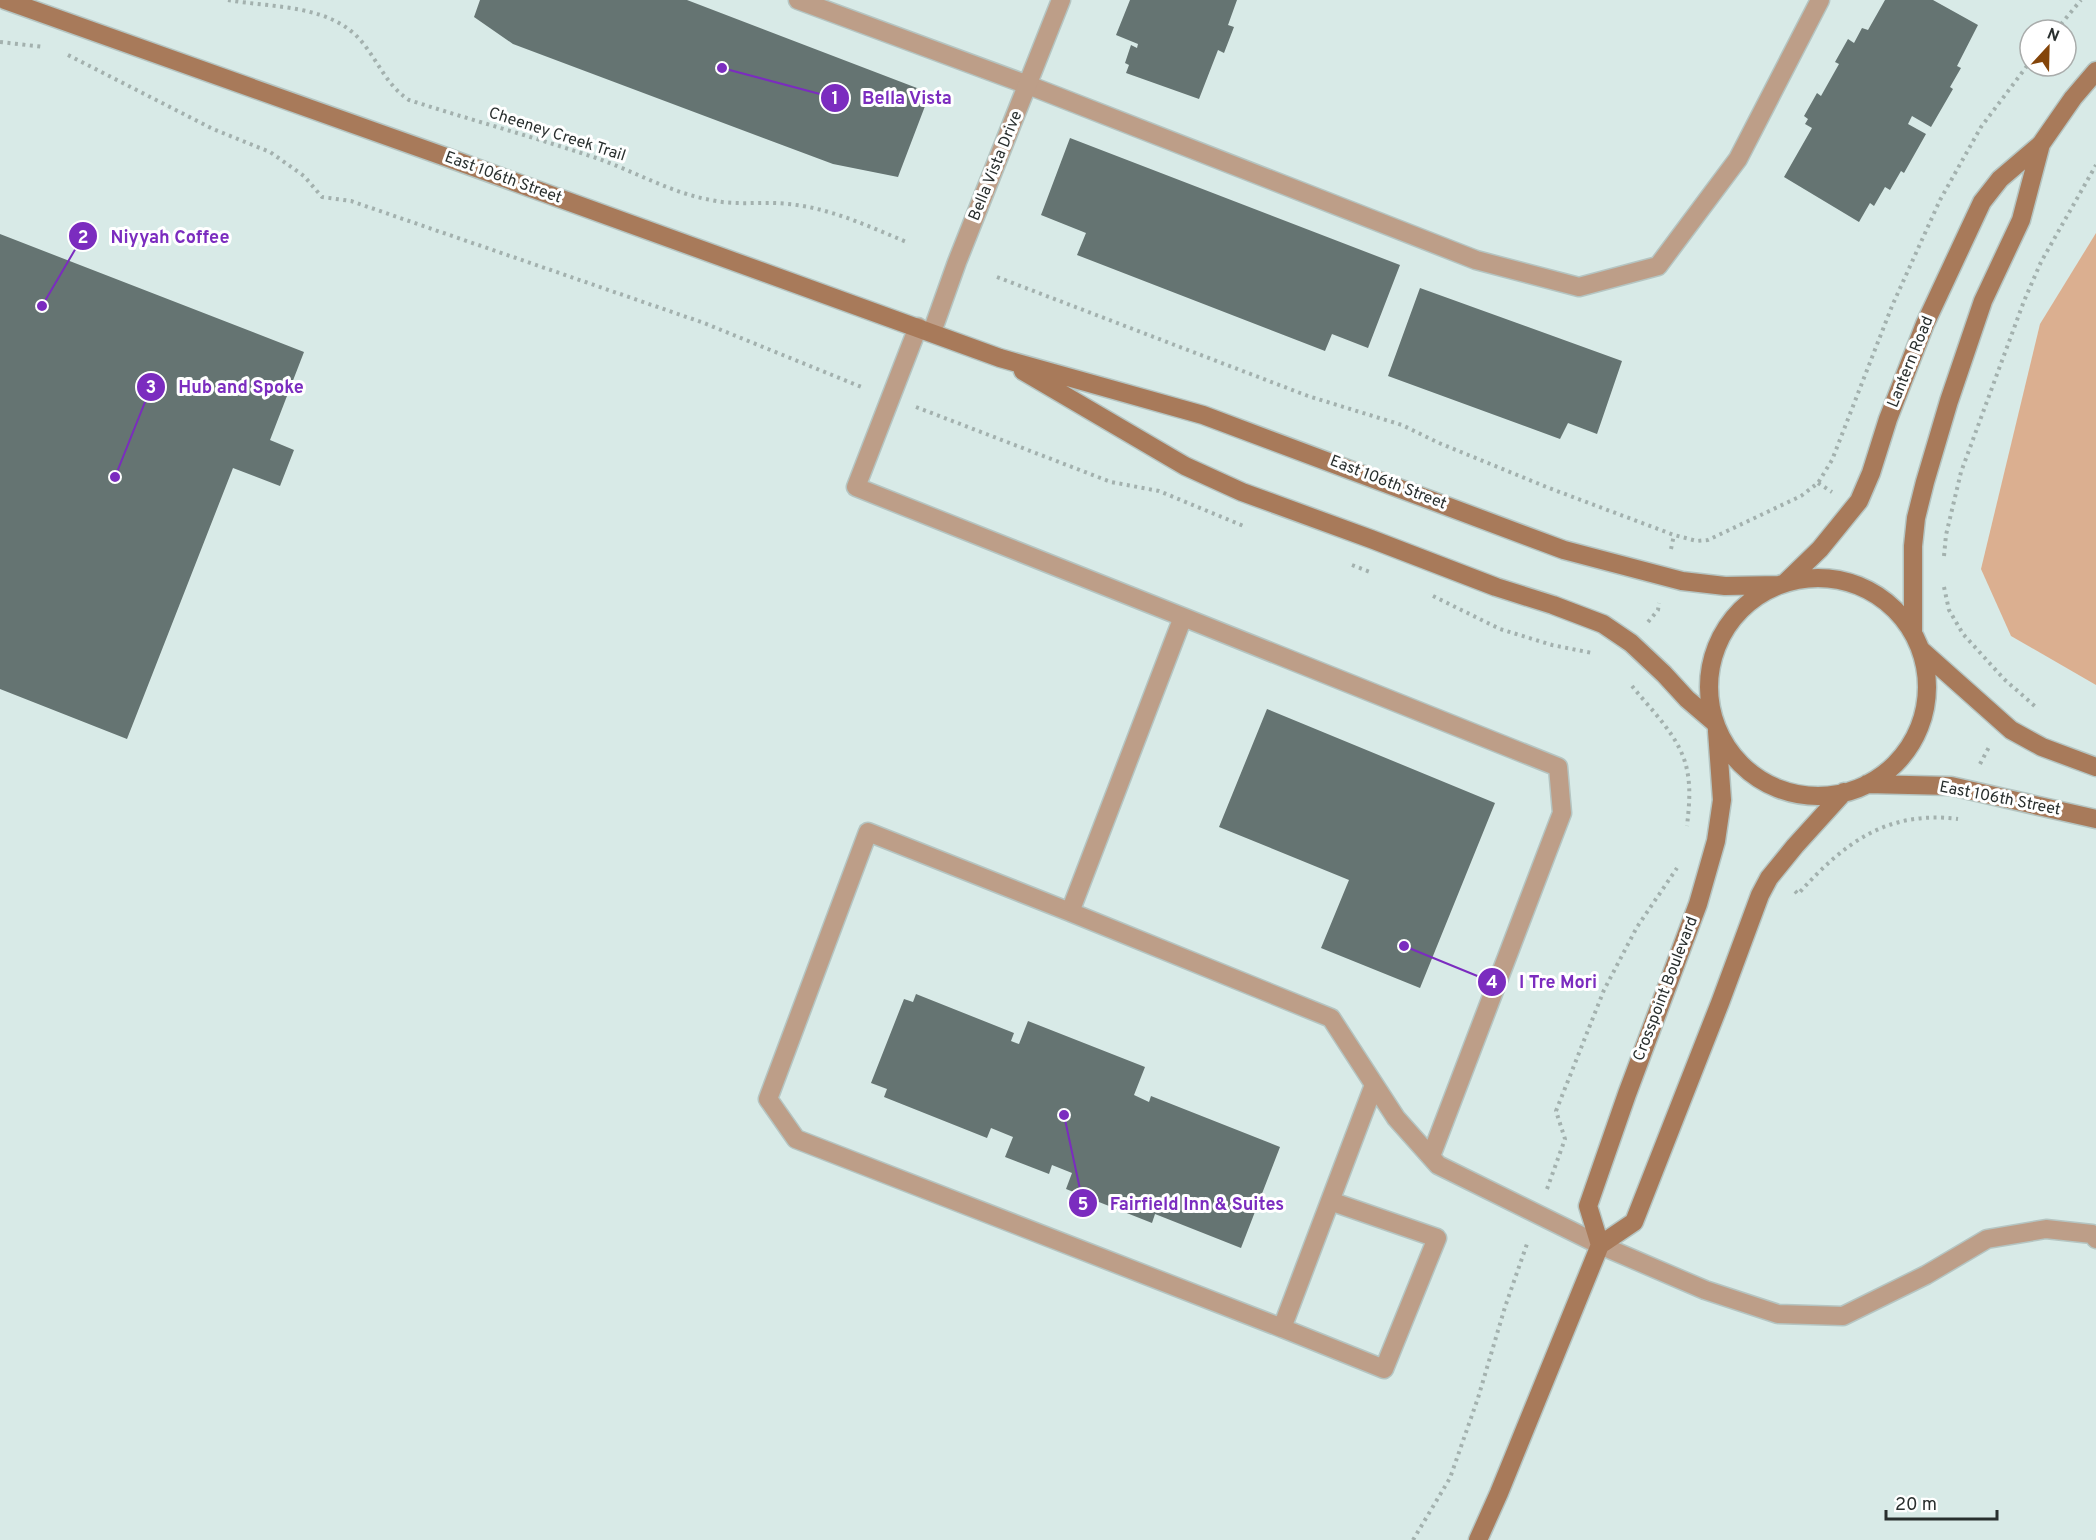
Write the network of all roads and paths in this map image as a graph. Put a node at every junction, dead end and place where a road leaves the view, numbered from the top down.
1 (5, 0) edge
2 (228, 0) edge
3 (798, 0) edge
4 (1061, 0) edge
5 (1820, 0) edge
6 (2081, 0) edge
7 (2066, 18) edge
8 (0, 42) edge
9 (49, 48) dead end
10 (66, 54) dead end
11 (2096, 71) edge
12 (2018, 78) edge
13 (1028, 85) junction
14 (2041, 144) junction
15 (2096, 165) edge
16 (909, 243) dead end
17 (997, 278) dead end
18 (925, 330) junction
19 (1000, 358) junction
20 (890, 398) junction
21 (1818, 483) junction
22 (1834, 493) dead end
23 (1255, 530) dead end
24 (1674, 535) junction
25 (1341, 561) dead end
26 (1944, 561) dead end
27 (1374, 573) dead end
28 (1665, 577) junction
29 (1944, 578) dead end
30 (1782, 584) junction
31 (1424, 592) dead end
32 (1183, 616) junction
33 (1912, 632) junction
34 (1631, 643) junction
35 (1920, 649) junction
36 (1597, 655) dead end
37 (1628, 681) dead end
38 (2042, 713) dead end
39 (2004, 724) junction
40 (1716, 725) junction
41 (2096, 766) edge
42 (1867, 784) junction
43 (1972, 790) junction
44 (1844, 792) junction
45 (2096, 819) edge
46 (1966, 820) dead end
47 (1686, 835) dead end
48 (1681, 862) dead end
49 (1798, 894) dead end
50 (1070, 912) junction
51 (1374, 1085) junction
52 (1431, 1156) junction
53 (1330, 1201) junction
54 (1538, 1214) junction
55 (2095, 1236) edge
56 (1600, 1245) junction
57 (1282, 1328) junction
58 (1413, 1540) edge
59 (1478, 1540) edge

1 - 18 main road, East 106th Street
2 - 16 path, Cheeney Creek Trail
3 - 13 street
4 - 13 street, Bella Vista Drive
5 - 13 street
6 - 7 path
8 - 9 path
10 - 20 path
11 - 14 main road, Lantern Road
12 - 21 path
13 - 18 street, Bella Vista Drive
14 - 30 main road, Lantern Road
14 - 33 main road, Lantern Road
15 - 26 path
17 - 24 path
18 - 19 main road, East 106th Street
18 - 20 street, Bella Vista Drive
19 - 28 main road, East 106th Street
19 - 34 main road, East 106th Street
20 - 23 path
20 - 32 street, Bella Vista Drive
21 - 22 path
21 - 24 path
24 - 28 path
25 - 27 path
28 - 30 main road, East 106th Street
28 - 34 path
29 - 38 path
30 - 33 main road
30 - 40 main road, Crosspoint Boulevard
31 - 36 path
32 - 50 street
32 - 52 street
33 - 35 main road
34 - 40 main road, East 106th Street
35 - 39 main road
35 - 42 main road
37 - 47 path
39 - 41 main road
39 - 43 path
40 - 44 main road
40 - 56 main road, Crosspoint Boulevard
42 - 43 main road, East 106th Street
42 - 44 main road
43 - 45 main road, East 106th Street
44 - 56 main road
46 - 49 path
48 - 54 path
50 - 51 street
50 - 57 street
51 - 52 street
51 - 53 street
52 - 54 street
53 - 57 street
53 - 57 street
54 - 56 street
54 - 58 path
55 - 56 street
56 - 59 main road

